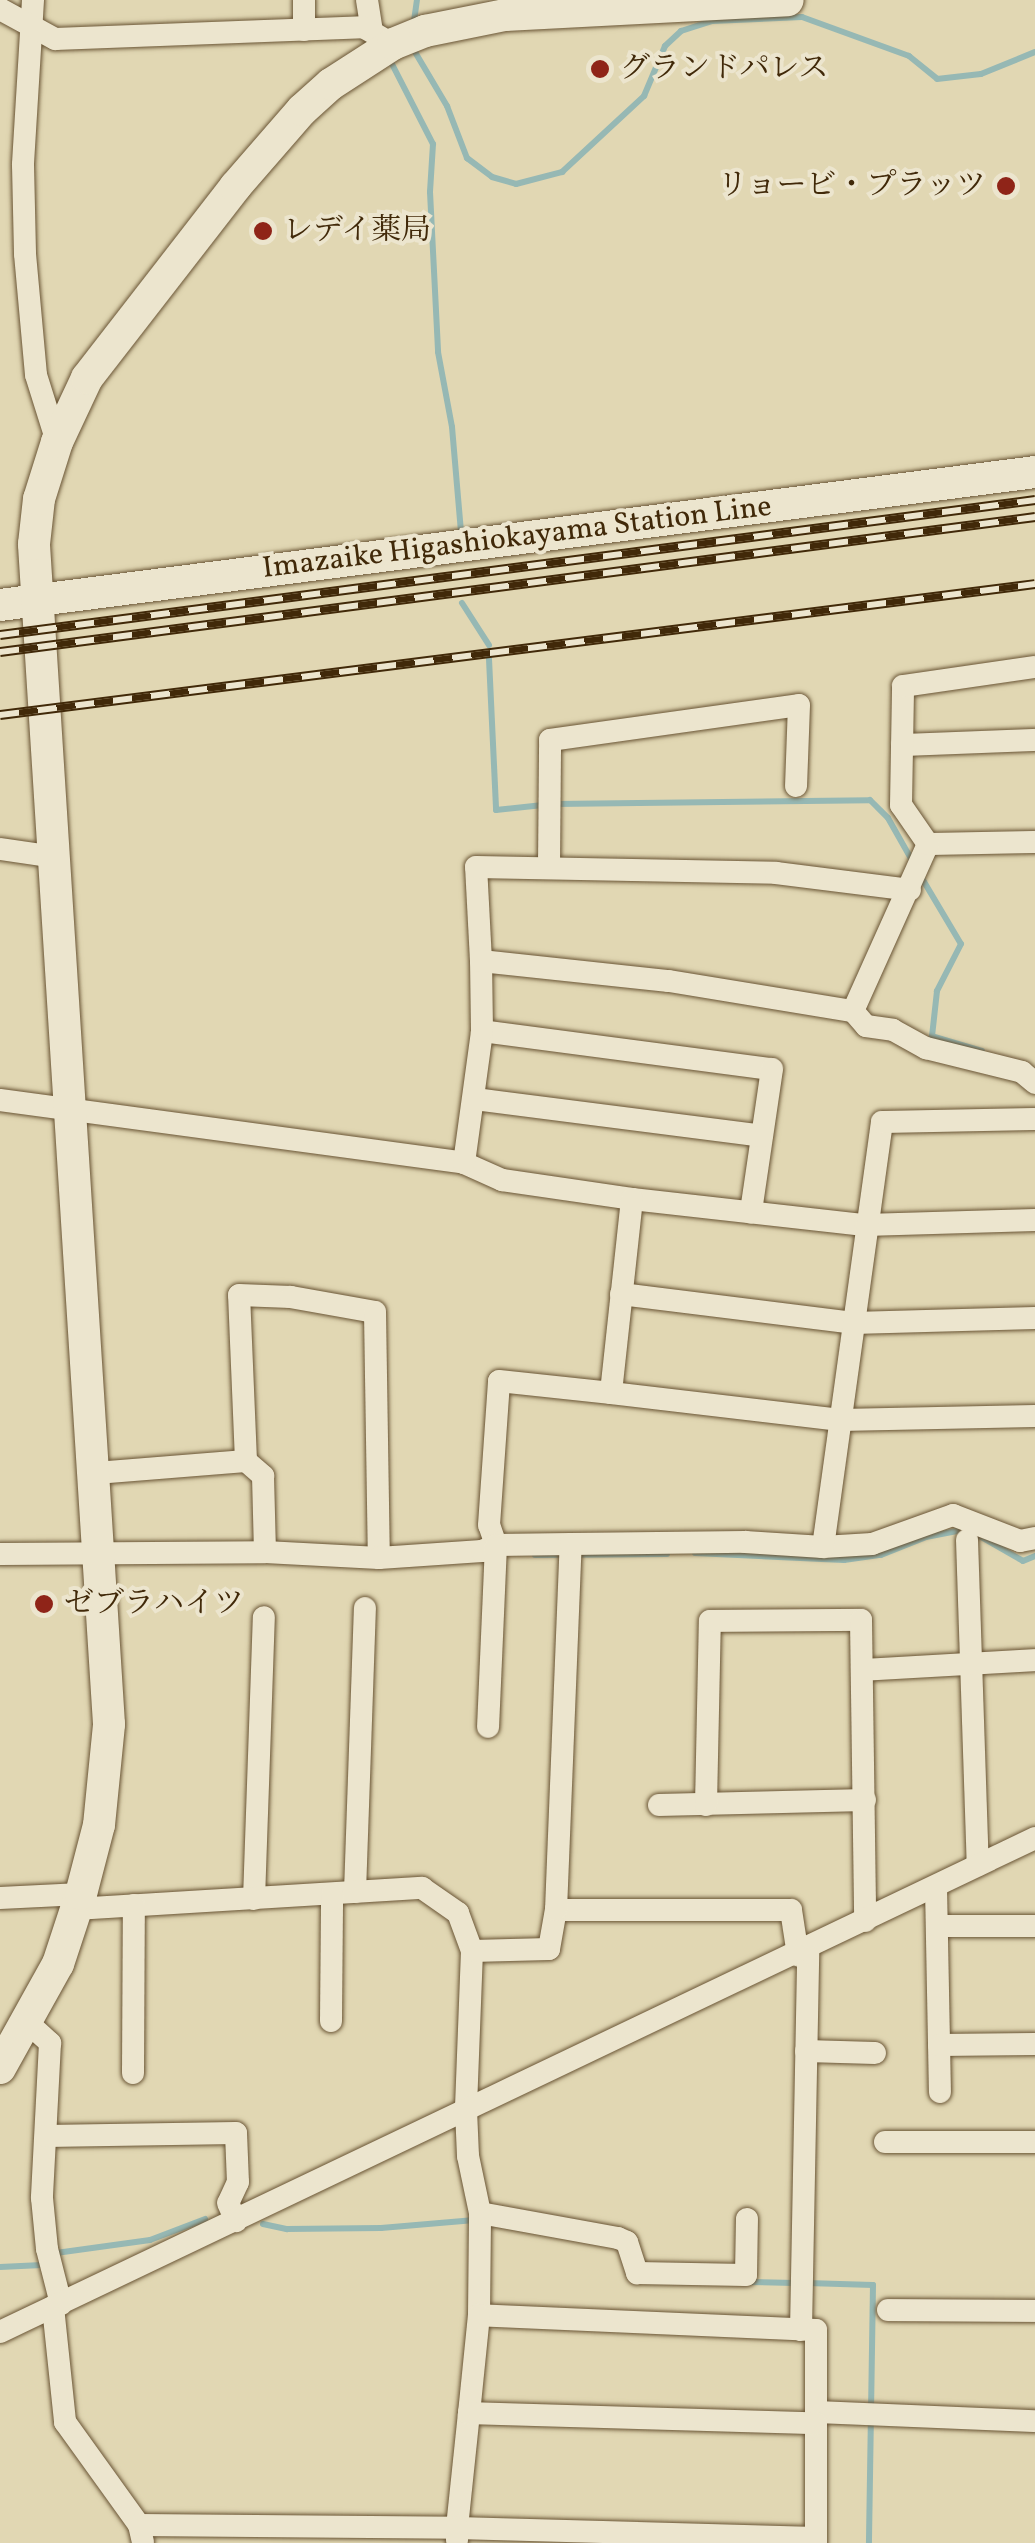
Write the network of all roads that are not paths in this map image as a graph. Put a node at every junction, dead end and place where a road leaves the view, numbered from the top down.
1 (304, 0) edge
2 (367, 0) edge
3 (788, 0) edge
4 (765, 1) edge
5 (0, 10) edge
6 (32, 12) edge
7 (304, 30) junction
8 (382, 38) junction
9 (0, 254) edge
10 (25, 254) junction
11 (57, 442) junction
12 (1035, 472) edge
13 (38, 600) junction
14 (0, 605) edge
15 (1035, 667) edge
16 (1035, 740) edge
17 (902, 745) junction
18 (796, 786) dead end
19 (1035, 842) edge
20 (0, 849) edge
21 (55, 857) junction
22 (549, 866) junction
23 (918, 869) junction
24 (482, 961) junction
25 (853, 1012) junction
26 (482, 1030) junction
27 (1035, 1083) edge
28 (474, 1099) junction
29 (0, 1100) edge
30 (73, 1109) junction
31 (1035, 1120) edge
32 (762, 1136) junction
33 (464, 1163) junction
34 (632, 1199) junction
35 (751, 1212) junction
36 (1035, 1220) edge
37 (864, 1225) junction
38 (622, 1294) junction
39 (1035, 1318) edge
40 (853, 1323) junction
41 (611, 1393) junction
42 (1035, 1416) edge
43 (840, 1420) junction
44 (246, 1462) junction
45 (96, 1474) junction
46 (1035, 1538) edge
47 (966, 1540) dead end
48 (823, 1547) junction
49 (265, 1552) junction
50 (497, 1552) junction
51 (571, 1552) junction
52 (101, 1553) junction
53 (0, 1554) edge
54 (379, 1558) junction
55 (366, 1608) dead end
56 (264, 1617) dead end
57 (1035, 1660) edge
58 (969, 1664) junction
59 (862, 1670) junction
60 (488, 1727) dead end
61 (865, 1800) junction
62 (706, 1804) junction
63 (659, 1805) dead end
64 (1035, 1838) edge
65 (978, 1865) junction
66 (936, 1887) junction
67 (344, 1893) junction
68 (0, 1898) edge
69 (254, 1899) junction
70 (78, 1901) junction
71 (134, 1905) junction
72 (556, 1910) junction
73 (865, 1921) junction
74 (937, 1926) junction
75 (1035, 1926) edge
76 (472, 1951) junction
77 (803, 1952) junction
78 (330, 2021) dead end
79 (28, 2023) junction
80 (1035, 2044) edge
81 (939, 2045) junction
82 (806, 2051) junction
83 (875, 2053) dead end
84 (0, 2068) edge
85 (133, 2073) dead end
86 (940, 2092) dead end
87 (466, 2110) junction
88 (46, 2136) junction
89 (885, 2142) dead end
90 (1035, 2142) edge
91 (480, 2218) junction
92 (748, 2219) dead end
93 (236, 2221) junction
94 (57, 2306) junction
95 (888, 2310) dead end
96 (1035, 2311) edge
97 (479, 2314) junction
98 (801, 2330) junction
99 (0, 2332) edge
100 (469, 2413) junction
101 (816, 2417) junction
102 (1035, 2421) edge
103 (141, 2534) edge
104 (457, 2536) edge
105 (816, 2540) edge

1 - 7 street
2 - 8 street
3 - 4 street
4 - 8 street
5 - 6 street
6 - 7 street
6 - 10 street
7 - 8 street
8 - 11 street
9 - 10 street
10 - 11 street
11 - 13 street
12 - 13 street, Imazaike Higashiokayama Station Line
13 - 14 street, Imazaike Higashiokayama Station Line
13 - 21 street
15 - 17 street
16 - 17 street
17 - 23 street
18 - 22 street
19 - 23 street
20 - 21 street
21 - 30 street
22 - 23 street
22 - 24 street
23 - 25 street
24 - 25 street
24 - 26 street
25 - 27 street
26 - 28 street
26 - 32 street
28 - 32 street
28 - 33 street
29 - 30 street
30 - 33 street
30 - 45 street
31 - 37 street
32 - 35 street
33 - 34 street
34 - 35 street
34 - 38 street
35 - 37 street
36 - 37 street
37 - 40 street
38 - 40 street
38 - 41 street
39 - 40 street
40 - 43 street
41 - 43 street
41 - 50 street
42 - 43 street
43 - 48 street
44 - 45 street
44 - 49 street
44 - 54 street
45 - 52 street
46 - 48 street
47 - 58 street
48 - 51 street
49 - 52 street
49 - 54 street
50 - 51 street
50 - 54 street
50 - 60 street
51 - 72 street
52 - 53 street
52 - 70 street
55 - 67 street
56 - 69 street
57 - 58 street
58 - 59 street
58 - 65 street
59 - 61 street
59 - 62 street
61 - 62 street
61 - 73 street
62 - 63 street
64 - 65 street
65 - 66 street
66 - 73 street
66 - 74 street
67 - 69 street
67 - 76 street
67 - 78 street
68 - 70 street
69 - 71 street
70 - 71 street
70 - 79 street
71 - 85 street
72 - 76 street
72 - 77 street
73 - 77 street
74 - 75 street
74 - 81 street
76 - 87 street
77 - 82 street
77 - 87 street
79 - 84 street
79 - 88 street
80 - 81 street
81 - 86 street
82 - 83 street
82 - 98 street
87 - 91 street
87 - 93 street
88 - 93 street
88 - 94 street
89 - 90 street
91 - 92 street
91 - 97 street
93 - 94 street
94 - 99 street
94 - 103 street
95 - 96 street
97 - 98 street
97 - 100 street
98 - 101 street
100 - 101 street
100 - 104 street
101 - 102 street
101 - 105 street
103 - 104 street
104 - 105 street

